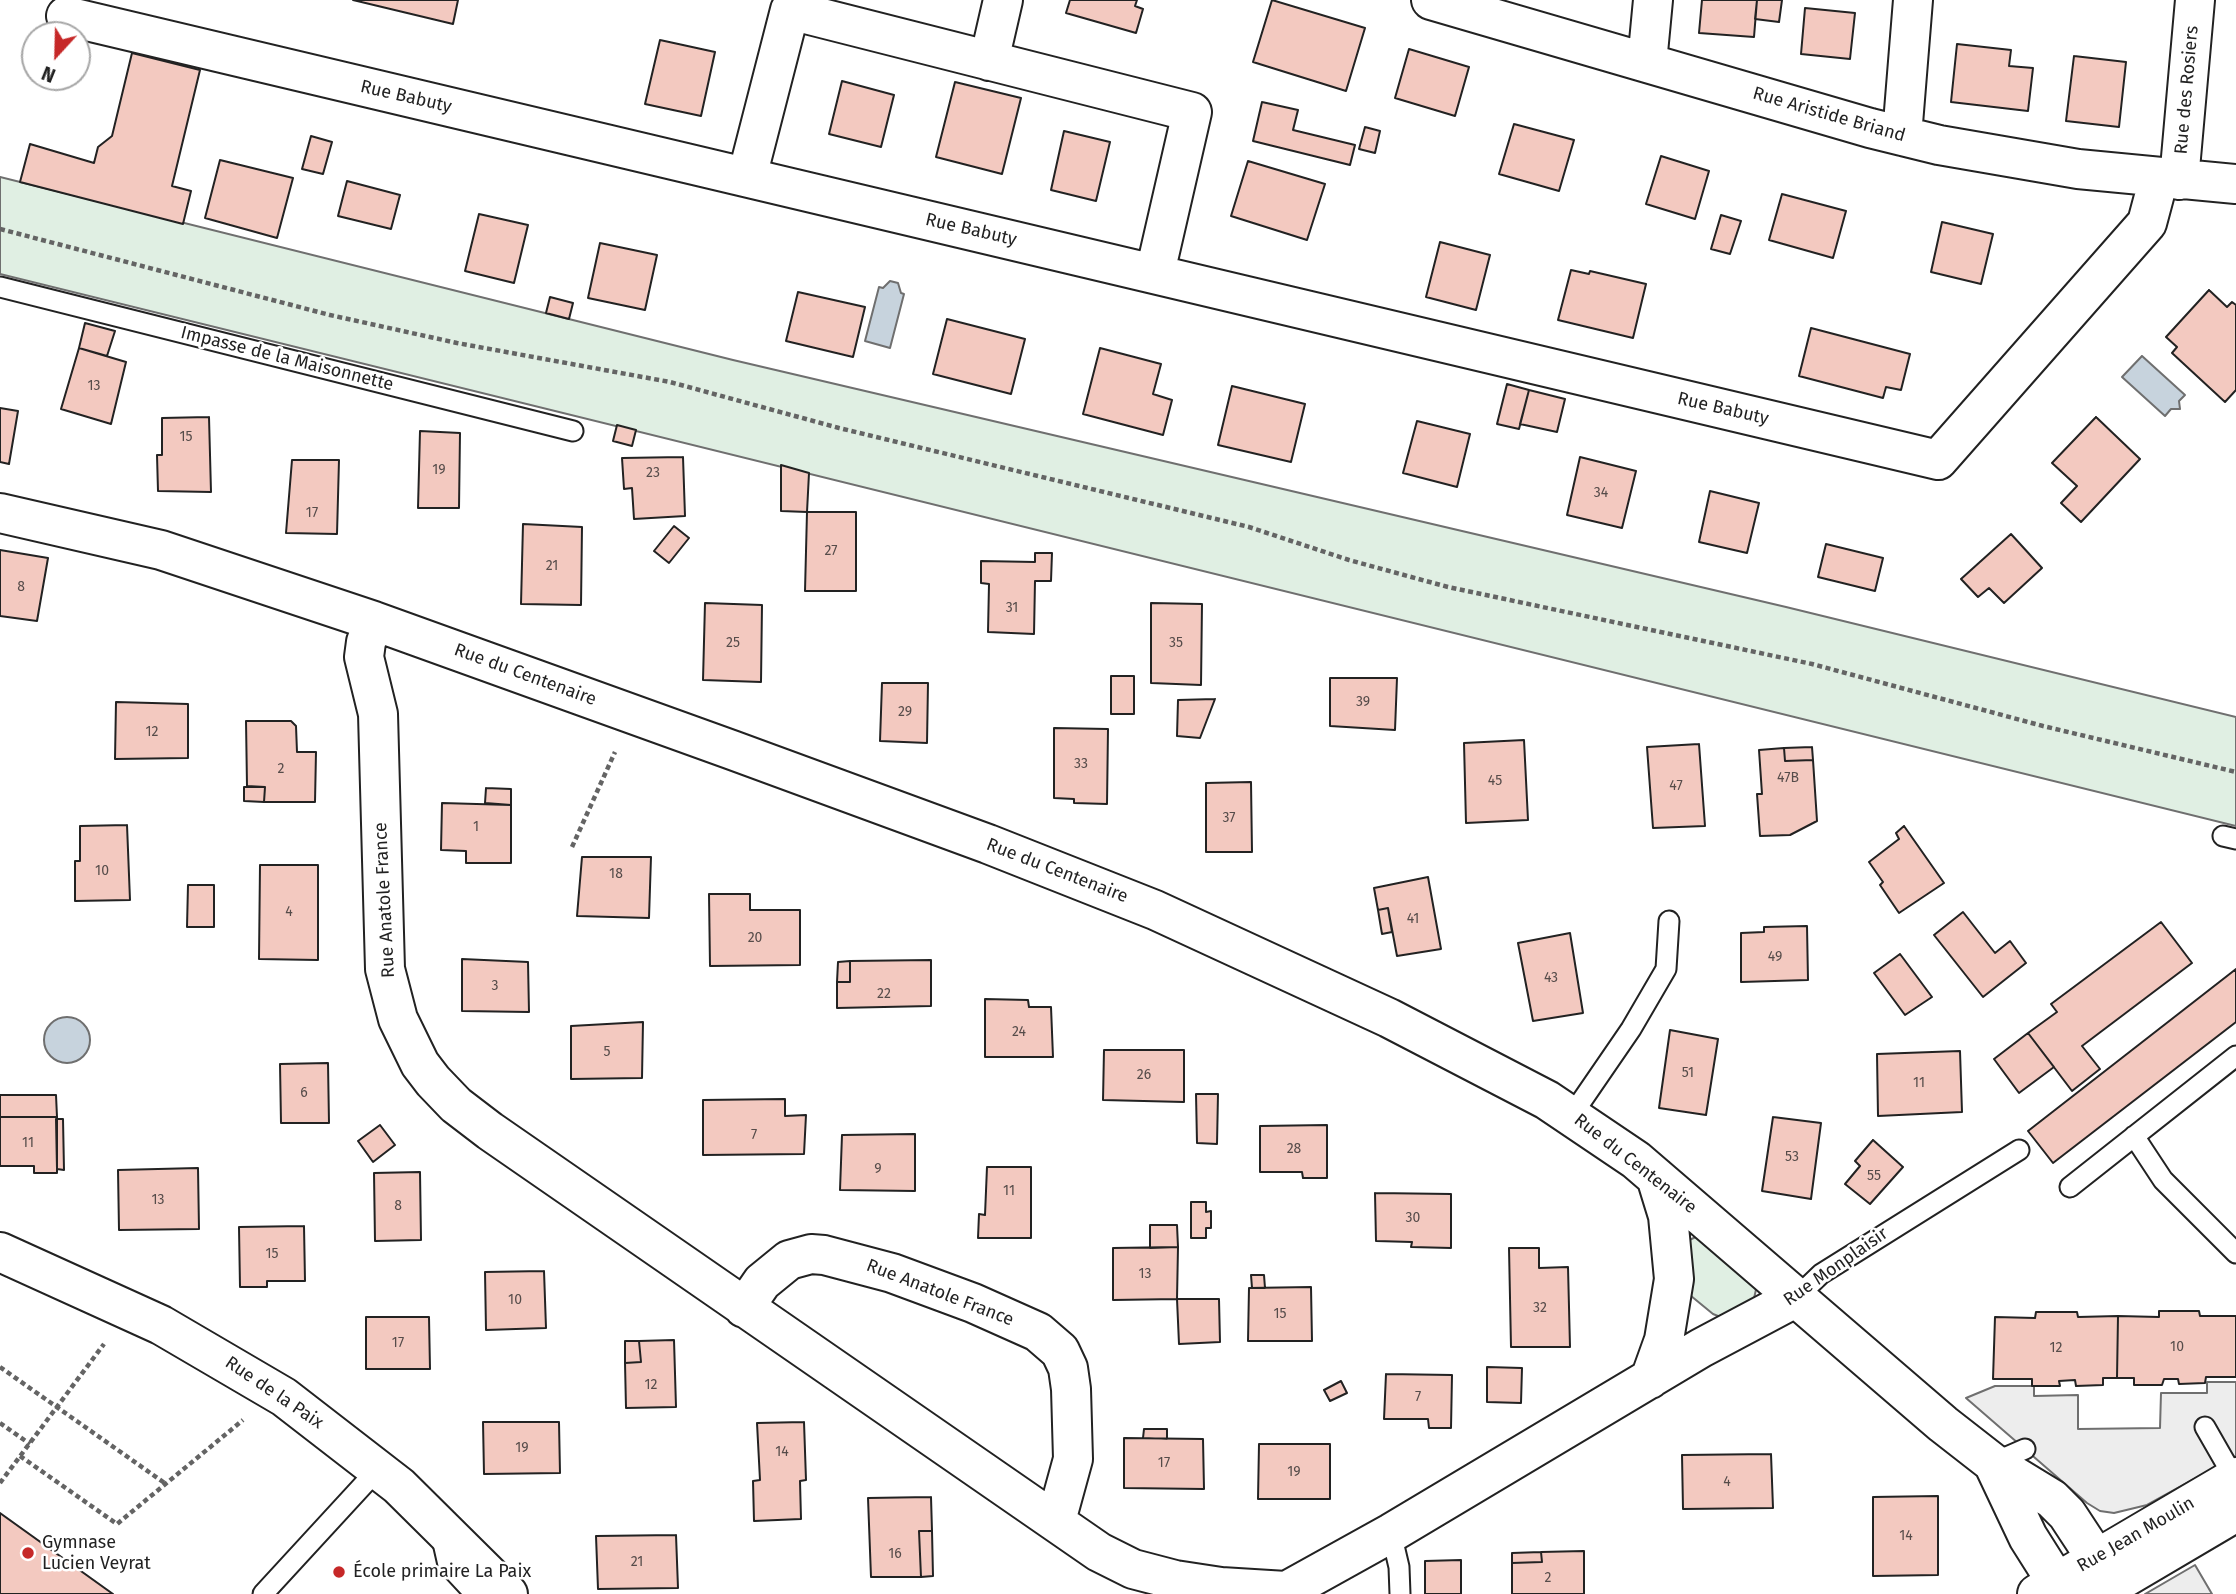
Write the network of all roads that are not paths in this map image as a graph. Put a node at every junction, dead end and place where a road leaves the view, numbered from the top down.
1 (1003, 0) edge
2 (1431, 0) edge
3 (1653, 0) edge
4 (1913, 0) edge
5 (2195, 0) edge
6 (66, 17) edge
7 (989, 61) junction
8 (1647, 63) junction
9 (1902, 136) junction
10 (747, 177) junction
11 (2169, 179) junction
12 (2236, 184) edge
13 (1155, 273) junction
14 (0, 287) edge
15 (573, 431) dead end
16 (0, 513) edge
17 (374, 621) junction
18 (1669, 921) dead end
19 (2236, 1056) edge
20 (1572, 1115) junction
21 (2134, 1136) junction
22 (2019, 1150) dead end
23 (1656, 1177) junction
24 (2070, 1187) dead end
25 (0, 1252) edge
26 (2236, 1253) edge
27 (1797, 1297) junction
28 (744, 1308) junction
29 (1650, 1379) junction
30 (2205, 1427) dead end
31 (2009, 1456) junction
32 (378, 1469) junction
33 (2236, 1487) edge
34 (1056, 1521) junction
35 (439, 1523) junction
36 (1391, 1533) junction
37 (2102, 1579) edge
38 (2053, 1590) edge
39 (1283, 1593) edge
40 (263, 1594) edge
41 (475, 1594) edge
42 (508, 1594) edge
43 (1400, 1594) edge

1 - 7 street
2 - 8 street, Rue Aristide Briand
3 - 8 street
4 - 9 street
5 - 11 street, Rue des Rosiers
6 - 10 street, Rue Babuty
7 - 10 street
7 - 13 street
8 - 9 street, Rue Aristide Briand
9 - 11 street, Rue Aristide Briand
10 - 13 street, Rue Babuty
11 - 12 street, Rue Aristide Briand
11 - 13 street, Rue Babuty
14 - 15 lane, Impasse de la Maisonnette
16 - 17 street, Rue du Centenaire
17 - 20 street, Rue du Centenaire
17 - 28 street, Rue Anatole France
18 - 20 lane
19 - 21 lane
20 - 23 street, Rue du Centenaire
21 - 24 lane
21 - 26 lane
22 - 27 lane, Rue Monplaisir
23 - 27 street, Rue du Centenaire
23 - 29 street
25 - 32 street, Rue de la Paix
27 - 29 street, Rue Monplaisir
27 - 31 street, Rue du Centenaire
28 - 34 street, Rue Anatole France
28 - 34 street, Rue Anatole France
29 - 36 street, Rue Monplaisir
30 - 33 lane
31 - 37 street, Rue du Centenaire
31 - 38 street, Rue du Centenaire
32 - 35 street, Rue de la Paix
32 - 40 lane
33 - 37 street, Rue Jean Moulin
34 - 39 street, Rue Anatole France
35 - 41 lane
35 - 42 street, Rue de la Paix
36 - 39 street, Rue Monplaisir
36 - 43 lane
37 - 38 street, Rue Jean Moulin

